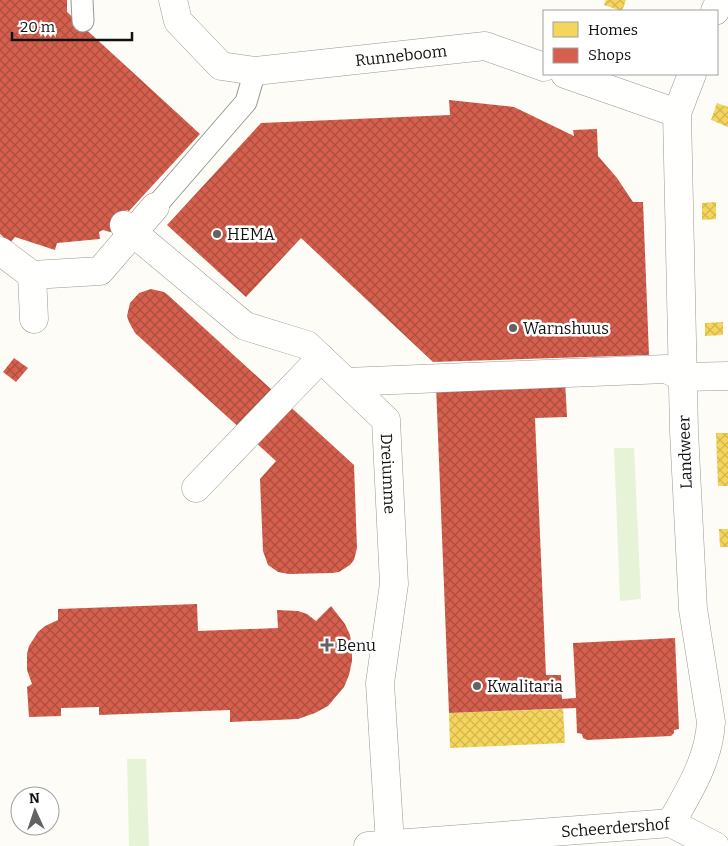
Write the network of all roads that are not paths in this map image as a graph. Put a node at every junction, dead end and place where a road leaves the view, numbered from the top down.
1 (82, 0) edge
2 (174, 0) edge
3 (83, 21) dead end
4 (543, 67) edge
5 (255, 71) junction
6 (568, 75) edge
7 (692, 75) edge
8 (677, 113) junction
9 (156, 207) joint
10 (129, 229) junction
11 (0, 251) edge
12 (32, 275) junction
13 (34, 319) dead end
14 (321, 358) junction
15 (728, 376) edge
16 (683, 377) junction
17 (346, 382) junction
18 (196, 488) dead end
19 (672, 823) junction
20 (379, 845) edge
21 (715, 846) edge

1 - 3 lane
2 - 5 street, Runneboom
4 - 5 street, Runneboom
5 - 9 lane
6 - 8 street
7 - 8 street, Landweer
8 - 16 street, Landweer
9 - 10 street
10 - 12 street
10 - 14 street, Dreiumme
11 - 12 street
12 - 13 street
14 - 17 street, Dreiumme
14 - 18 street
15 - 16 street
16 - 17 street
16 - 19 street, Landweer
17 - 20 street, Dreiumme
19 - 20 street, Scheerdershof
19 - 21 street, Scheerdershof

